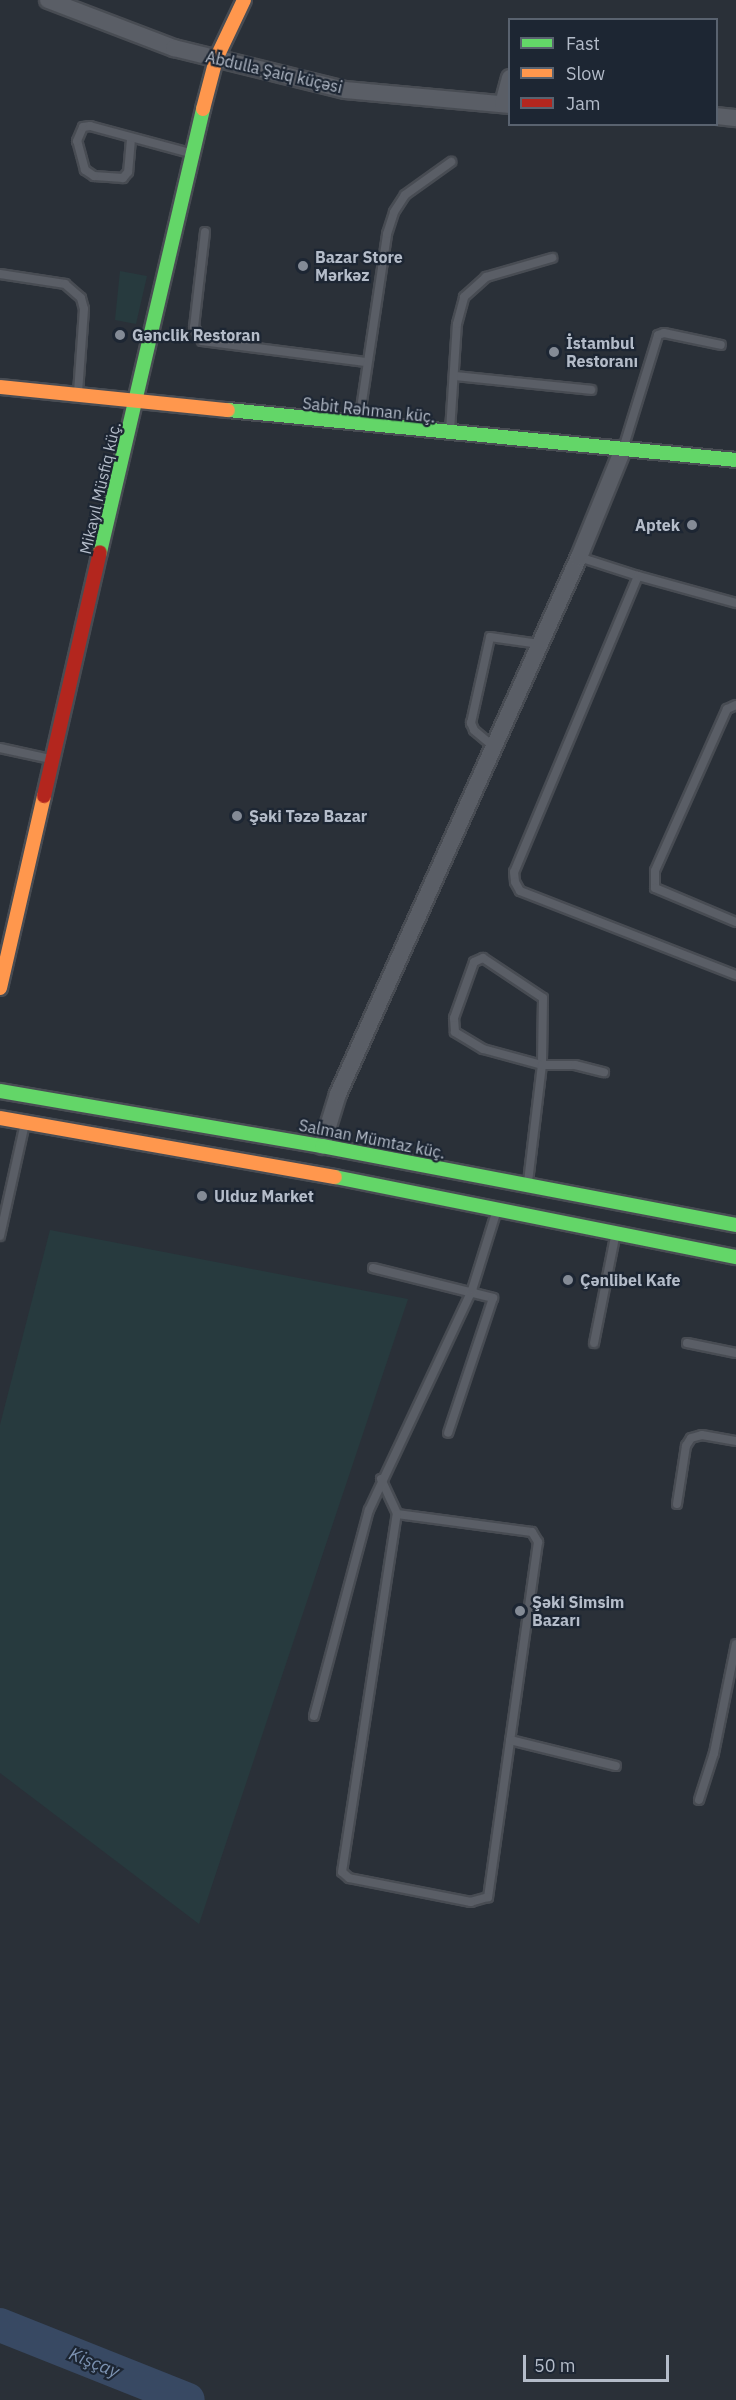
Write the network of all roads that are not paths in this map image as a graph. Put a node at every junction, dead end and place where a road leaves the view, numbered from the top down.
1 (48, 0) edge
2 (244, 0) edge
3 (75, 5) edge
4 (216, 58) junction
5 (506, 104) edge
6 (718, 116) edge
7 (736, 118) edge
8 (131, 139) junction
9 (190, 153) junction
10 (451, 162) dead end
11 (205, 232) dead end
12 (552, 258) dead end
13 (0, 274) edge
14 (721, 345) dead end
15 (366, 362) junction
16 (454, 376) junction
17 (0, 387) edge
18 (591, 390) dead end
19 (78, 396) junction
20 (137, 402) junction
21 (358, 426) junction
22 (450, 434) junction
23 (623, 449) junction
24 (735, 456) edge
25 (579, 557) junction
26 (638, 576) junction
27 (736, 603) edge
28 (540, 644) junction
29 (736, 705) edge
30 (494, 747) junction
31 (0, 748) edge
32 (53, 760) junction
33 (736, 922) edge
34 (736, 975) edge
35 (0, 987) edge
36 (542, 1065) junction
37 (604, 1072) dead end
38 (0, 1091) edge
39 (0, 1118) edge
40 (25, 1122) junction
41 (322, 1146) junction
42 (502, 1181) junction
43 (527, 1186) junction
44 (592, 1197) junction
45 (496, 1210) junction
46 (736, 1225) edge
47 (585, 1227) junction
48 (615, 1233) junction
49 (0, 1236) edge
50 (736, 1257) edge
51 (373, 1268) dead end
52 (472, 1290) junction
53 (594, 1343) dead end
54 (687, 1343) dead end
55 (736, 1353) edge
56 (448, 1433) dead end
57 (736, 1441) edge
58 (381, 1479) junction
59 (677, 1504) dead end
60 (397, 1514) junction
61 (736, 1644) edge
62 (315, 1716) dead end
63 (510, 1740) junction
64 (616, 1766) dead end
65 (699, 1800) dead end

1 - 3 street, Abdulla Şaiq küçəsi
2 - 4 main road, Mikayıl Müsfiq küç.
3 - 4 street, Abdulla Şaiq küçəsi
4 - 5 street, Abdulla Şaiq küçəsi
4 - 9 main road, Mikayıl Müsfiq küç.
6 - 7 street
8 - 8 lane
8 - 9 lane
9 - 20 main road, Mikayıl Müsfiq küç.
10 - 15 lane
11 - 15 lane
12 - 16 lane
13 - 19 lane
14 - 23 lane
15 - 21 lane
16 - 18 lane
16 - 22 lane
17 - 19 main road, Sabit Rəhman küç.
19 - 20 main road, Sabit Rəhman küç.
20 - 21 main road, Sabit Rəhman küç.
20 - 32 main road, Mikayıl Müsfiq küç.
21 - 22 main road, Sabit Rəhman küç.
22 - 23 main road, Sabit Rəhman küç.
23 - 24 main road, Sabit Rəhman küç.
23 - 25 street
25 - 26 lane
25 - 28 street
26 - 27 lane
26 - 34 lane
28 - 30 street
28 - 30 lane
29 - 33 lane
30 - 41 street
31 - 32 lane
32 - 35 main road, Mikayıl Müsfiq küç.
36 - 36 lane
36 - 37 lane
36 - 43 lane
38 - 41 main road, Salman Mümtaz küç.
39 - 40 main road
40 - 45 main road
40 - 49 lane
41 - 42 main road, Salman Mümtaz küç.
42 - 43 main road, Salman Mümtaz küç.
42 - 45 main road
43 - 44 main road, Salman Mümtaz küç.
44 - 46 main road, Salman Mümtaz küç.
44 - 47 main road
45 - 47 main road
45 - 52 lane
47 - 48 main road
48 - 50 main road
48 - 53 lane
51 - 52 lane
52 - 56 lane
52 - 58 lane
54 - 55 lane
57 - 59 lane
58 - 60 lane
58 - 62 lane
60 - 63 lane
60 - 63 lane
61 - 65 lane
63 - 64 lane

